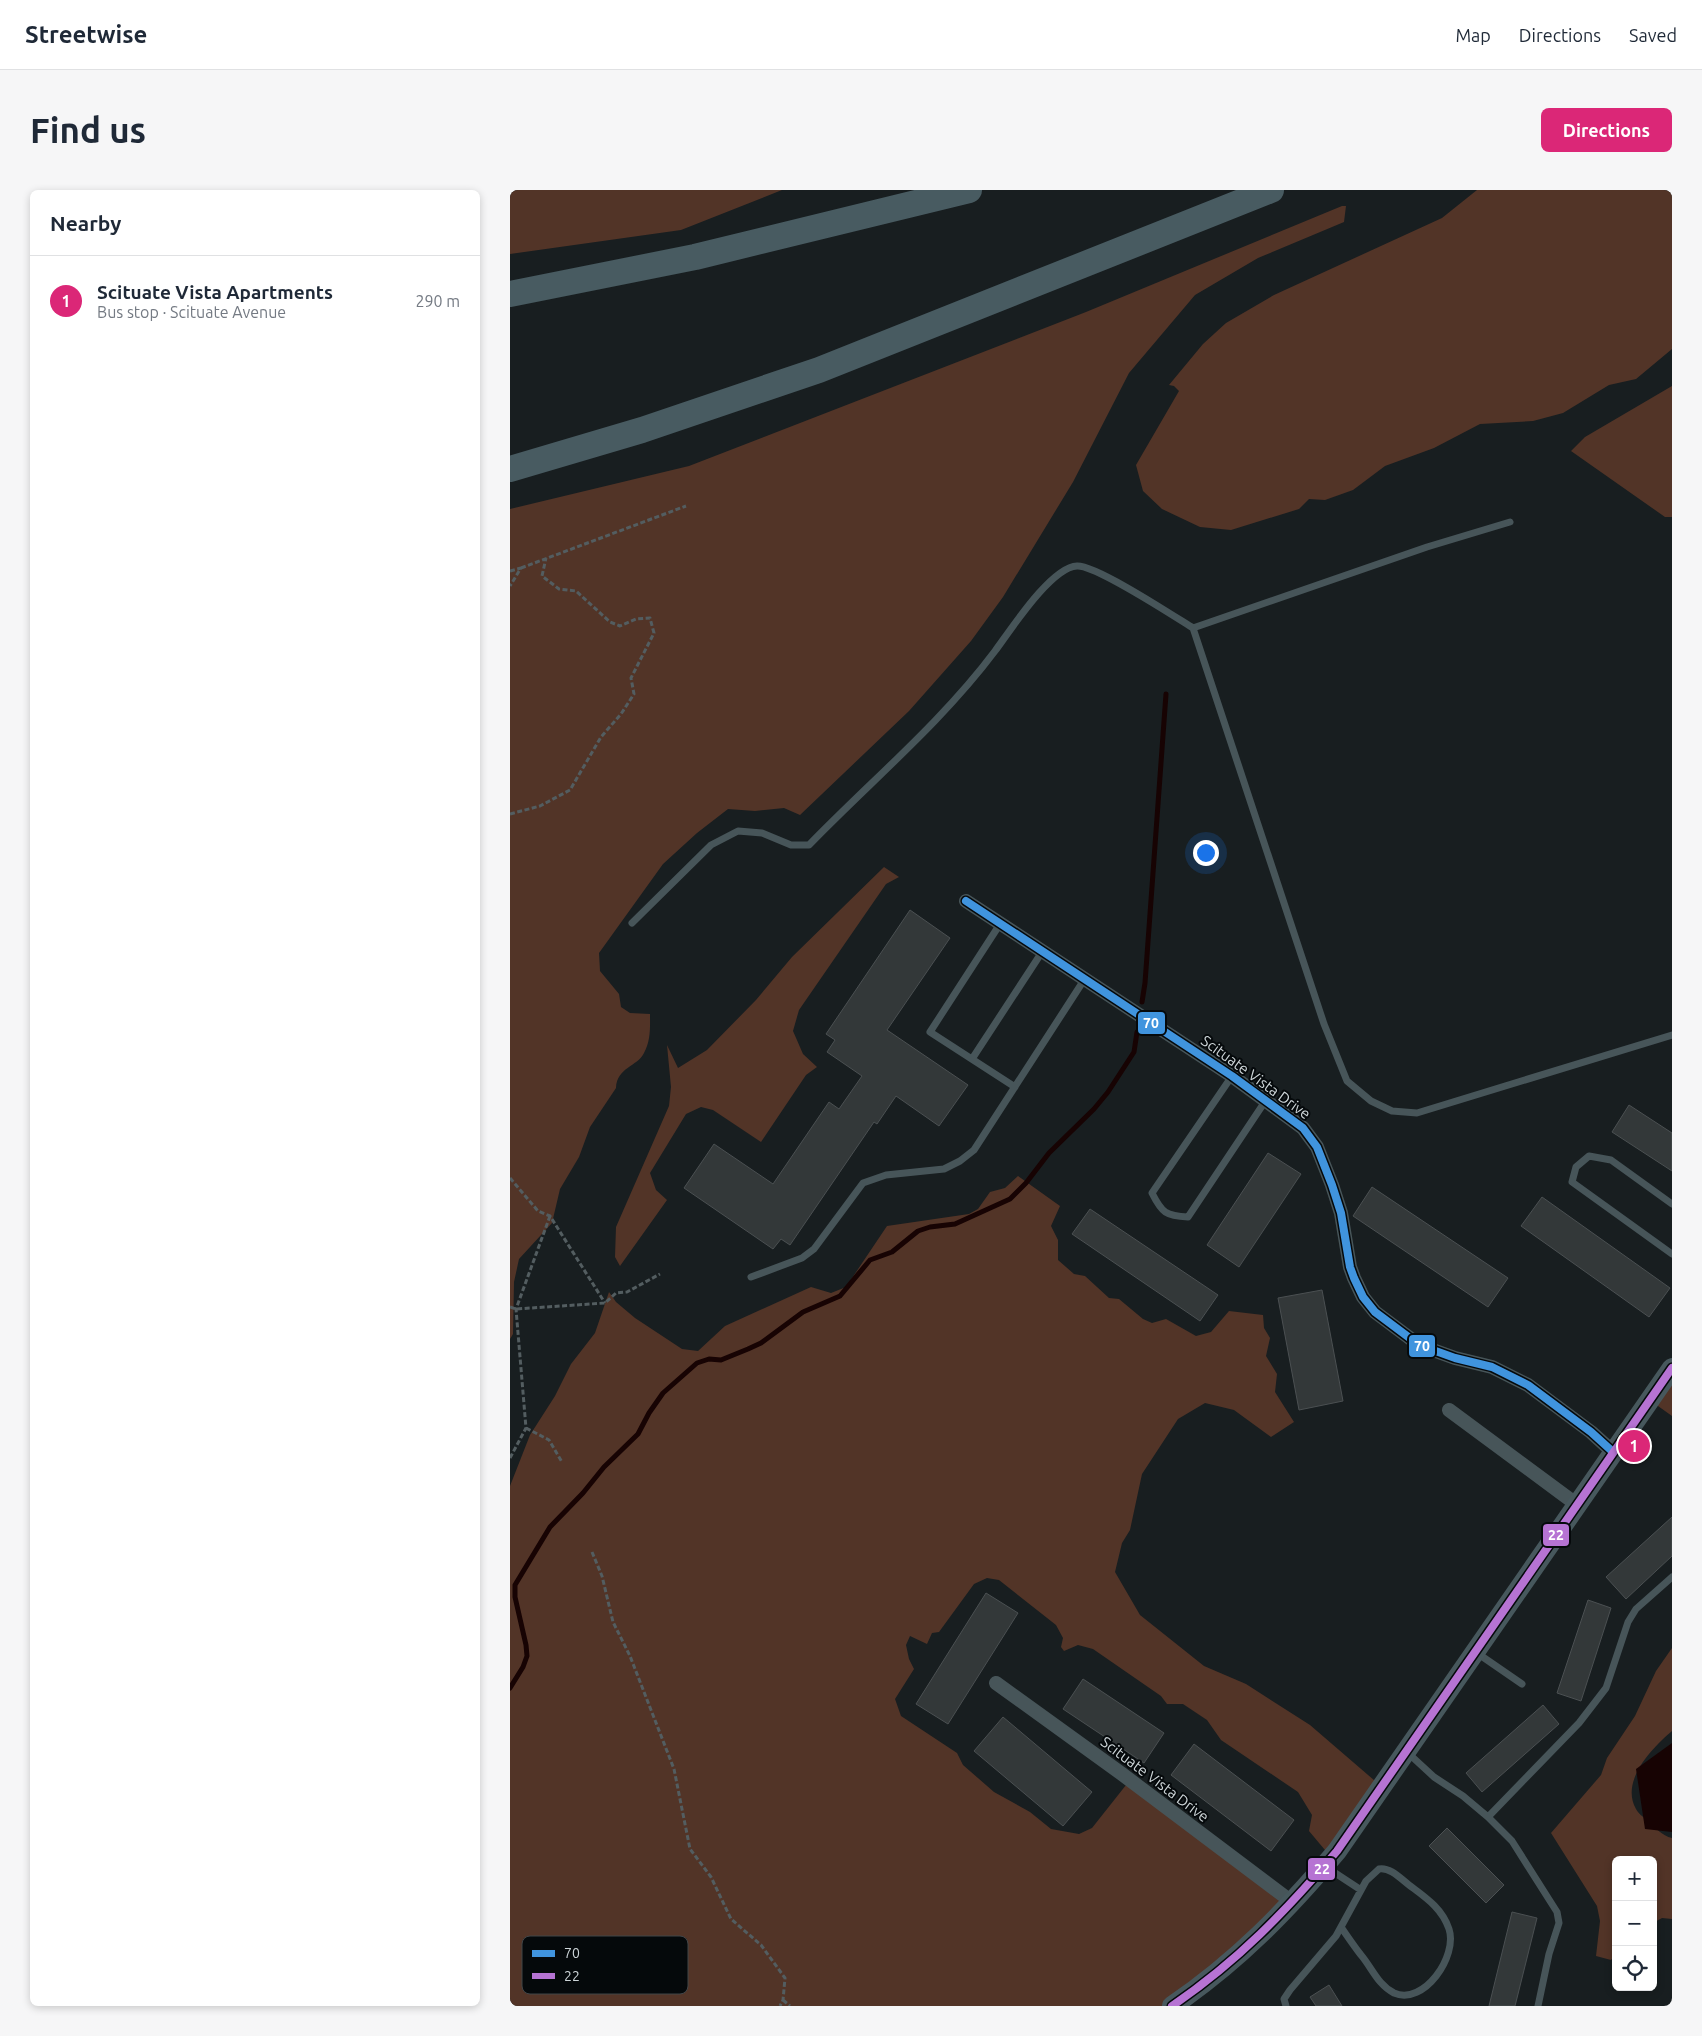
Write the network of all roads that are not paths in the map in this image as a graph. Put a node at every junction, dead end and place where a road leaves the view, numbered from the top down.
1 (969, 190) edge
2 (1271, 190) edge
3 (510, 294) edge
4 (510, 469) edge
5 (1510, 522) dead end
6 (1193, 628) junction
7 (966, 901) dead end
8 (632, 923) dead end
9 (1000, 924) junction
10 (1042, 952) junction
11 (1084, 980) junction
12 (1672, 1036) edge
13 (972, 1058) junction
14 (1232, 1076) junction
15 (1015, 1087) junction
16 (1266, 1100) junction
17 (1672, 1204) edge
18 (1672, 1254) edge
19 (751, 1277) dead end
20 (1672, 1368) edge
21 (1449, 1410) dead end
22 (1613, 1452) junction
23 (1576, 1504) junction
24 (1672, 1577) edge
25 (1474, 1652) junction
26 (996, 1683) dead end
27 (1522, 1684) dead end
28 (1406, 1752) junction
29 (1488, 1817) junction
30 (1324, 1866) junction
31 (1361, 1890) junction
32 (1292, 1902) junction
33 (1341, 1927) junction
34 (1172, 2006) edge
35 (1286, 2006) edge
36 (1538, 2006) edge

1 - 3 highway
2 - 4 highway
5 - 6 lane
6 - 8 lane
6 - 12 lane
7 - 9 street, Scituate Vista Drive
9 - 10 street, Scituate Vista Drive
9 - 13 lane
10 - 11 street, Scituate Vista Drive
10 - 13 lane
11 - 14 street, Scituate Vista Drive
11 - 15 lane
13 - 15 lane
14 - 16 street, Scituate Vista Drive
14 - 16 lane
15 - 19 lane
16 - 22 street, Scituate Vista Drive
17 - 18 lane
20 - 22 main road
21 - 23 street
22 - 23 main road
23 - 25 main road
24 - 29 lane
25 - 27 lane
25 - 28 main road
26 - 32 street, Scituate Vista Drive
28 - 29 lane
28 - 30 main road
29 - 36 lane
30 - 31 lane
30 - 32 main road
31 - 33 lane
31 - 33 lane
32 - 34 main road
33 - 35 lane

